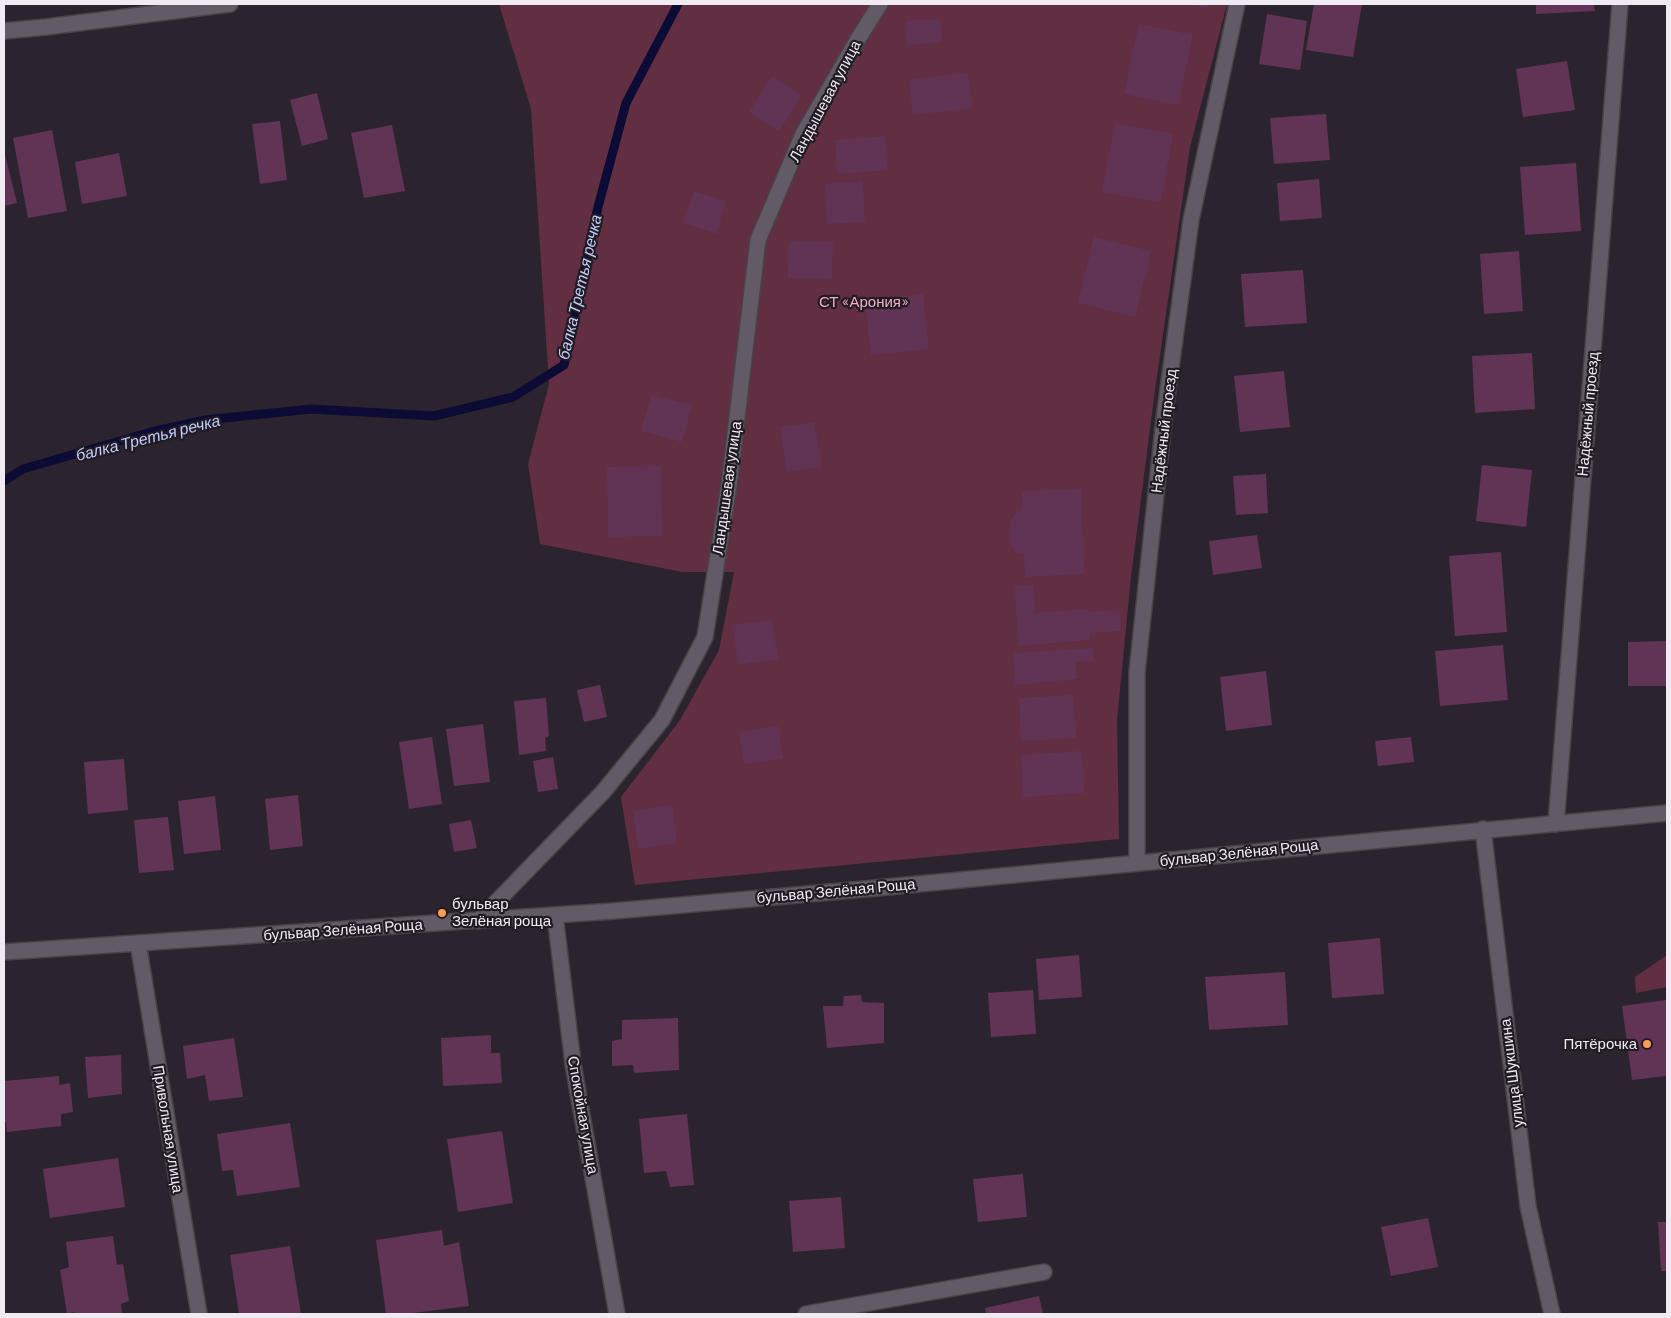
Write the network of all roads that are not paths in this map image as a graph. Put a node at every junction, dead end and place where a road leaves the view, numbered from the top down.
1 (230, 4) edge
2 (880, 4) edge
3 (1237, 4) edge
4 (1620, 4) edge
5 (4, 31) edge
6 (1667, 813) edge
7 (1556, 824) junction
8 (1483, 829) junction
9 (1137, 863) junction
10 (555, 915) junction
11 (478, 921) junction
12 (138, 943) junction
13 (4, 952) edge
14 (1044, 1272) dead end
15 (199, 1314) edge
16 (618, 1314) edge
17 (806, 1314) edge
18 (1552, 1314) edge

1 - 5 street
2 - 11 street, Ландышевая улица
3 - 9 street, Надёжный проезд
4 - 7 street, Надёжный проезд
6 - 7 street, бульвар Зелёная Роща
7 - 8 street, бульвар Зелёная Роща
8 - 9 street, бульвар Зелёная Роща
8 - 18 street, улица Шукшина
9 - 10 street, бульвар Зелёная Роща
10 - 11 street, бульвар Зелёная Роща
10 - 16 street, Спокойная улица
11 - 12 street, бульвар Зелёная Роща
12 - 13 street, бульвар Зелёная Роща
12 - 15 street, Привольная улица
14 - 17 street

